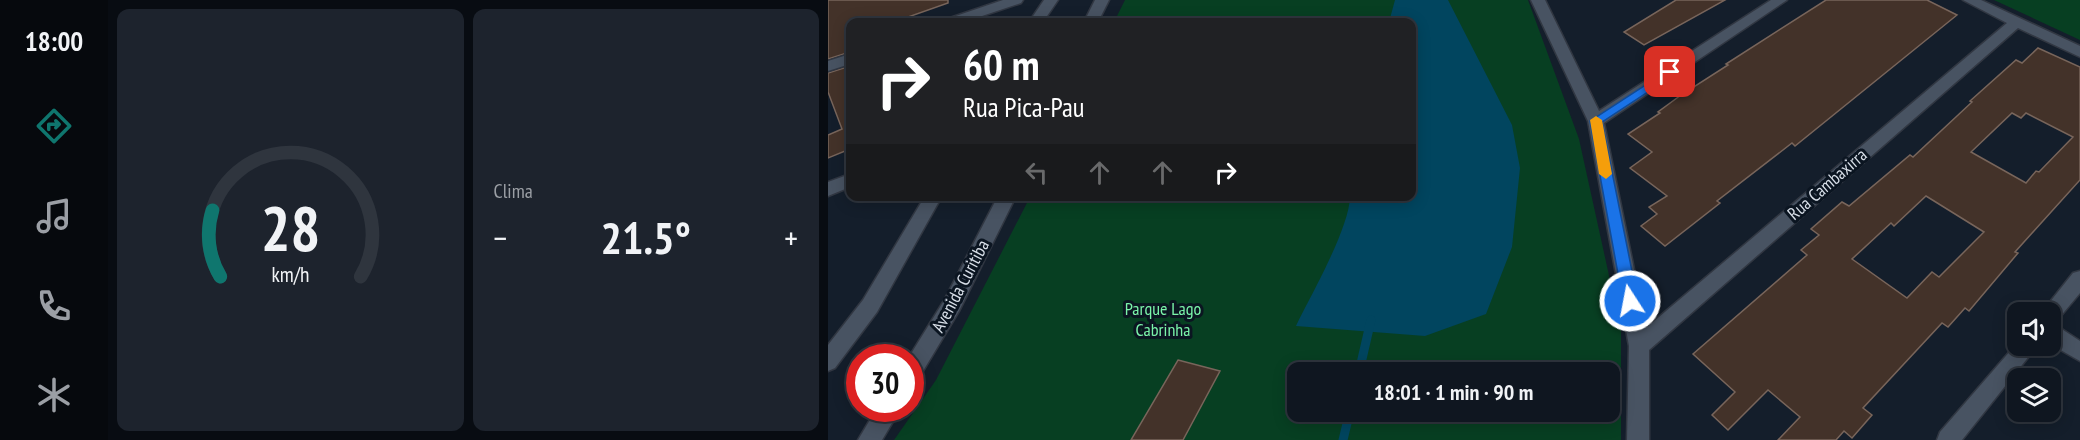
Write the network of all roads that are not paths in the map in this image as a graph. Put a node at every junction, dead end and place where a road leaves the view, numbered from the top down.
1 (1016, 0) edge
2 (1051, 0) edge
3 (1102, 0) edge
4 (1538, 0) edge
5 (1780, 0) edge
6 (1970, 0) edge
7 (964, 18) edge
8 (1039, 18) edge
9 (1093, 18) edge
10 (2016, 22) junction
11 (2080, 52) edge
12 (846, 59) edge
13 (828, 66) edge
14 (1596, 121) junction
15 (846, 182) edge
16 (828, 189) edge
17 (931, 201) edge
18 (1004, 201) edge
19 (2080, 279) edge
20 (2061, 303) edge
21 (2061, 339) edge
22 (1639, 346) junction
23 (924, 351) edge
24 (2080, 352) edge
25 (2019, 356) edge
26 (828, 361) edge
27 (881, 422) edge
28 (869, 440) edge
29 (1638, 440) edge
30 (1948, 440) edge

1 - 7 street
2 - 8 street
3 - 9 street
4 - 14 street
5 - 14 street
6 - 10 street
10 - 11 street
10 - 22 street, Rua Cambaxirra
12 - 13 street
14 - 22 street
15 - 16 street
17 - 26 street
18 - 23 street, Avenida Curitiba
19 - 20 street
21 - 24 street
22 - 29 street
25 - 30 street
27 - 28 street

